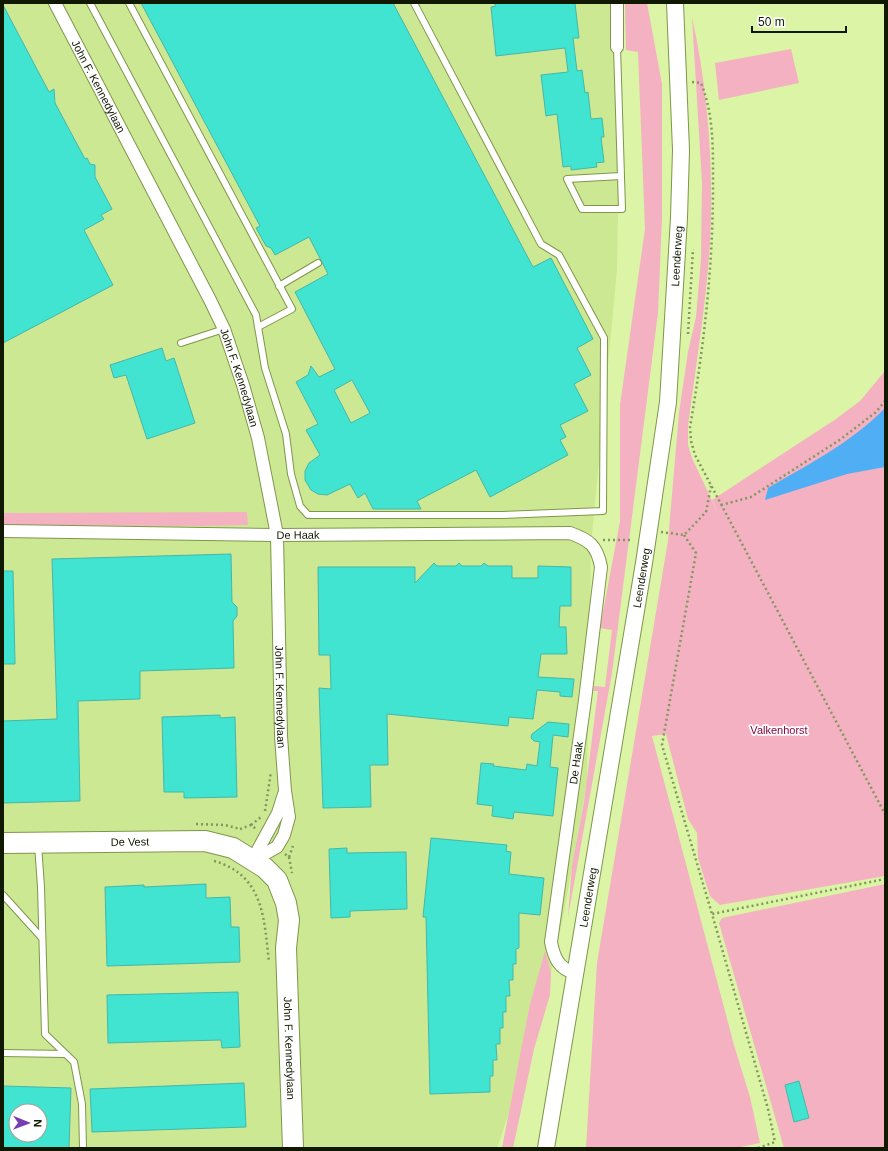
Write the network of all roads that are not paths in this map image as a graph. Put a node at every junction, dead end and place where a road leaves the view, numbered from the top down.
1 (55, 3) edge
2 (90, 3) edge
3 (129, 3) edge
4 (414, 3) edge
5 (617, 3) edge
6 (675, 3) edge
7 (617, 47) joint
8 (621, 176) junction
9 (318, 263) dead end
10 (279, 286) junction
11 (258, 327) junction
12 (224, 329) junction
13 (181, 343) dead end
14 (3, 531) edge
15 (277, 535) junction
16 (285, 791) junction
17 (37, 842) junction
18 (3, 843) edge
19 (252, 861) junction
20 (3, 895) edge
21 (42, 938) junction
22 (575, 973) junction
23 (3, 1054) edge
24 (65, 1054) junction
25 (83, 1148) edge
26 (293, 1148) edge
27 (546, 1148) edge

1 - 12 street, John F. Kennedylaan
2 - 11 lane
3 - 10 lane
4 - 11 lane
5 - 7 street
6 - 22 street, Leenderweg
7 - 8 lane
8 - 8 lane
9 - 10 lane
10 - 11 lane
12 - 13 lane
12 - 15 street, John F. Kennedylaan
14 - 15 street, De Haak
15 - 16 street, John F. Kennedylaan
15 - 22 street, De Haak
16 - 19 street, John F. Kennedylaan
16 - 19 street, John F. Kennedylaan
17 - 18 main road, De Vest
17 - 19 main road, De Vest
17 - 21 lane
19 - 26 main road, John F. Kennedylaan
20 - 21 lane
21 - 24 lane
22 - 27 street, Leenderweg
23 - 24 lane
24 - 25 lane

